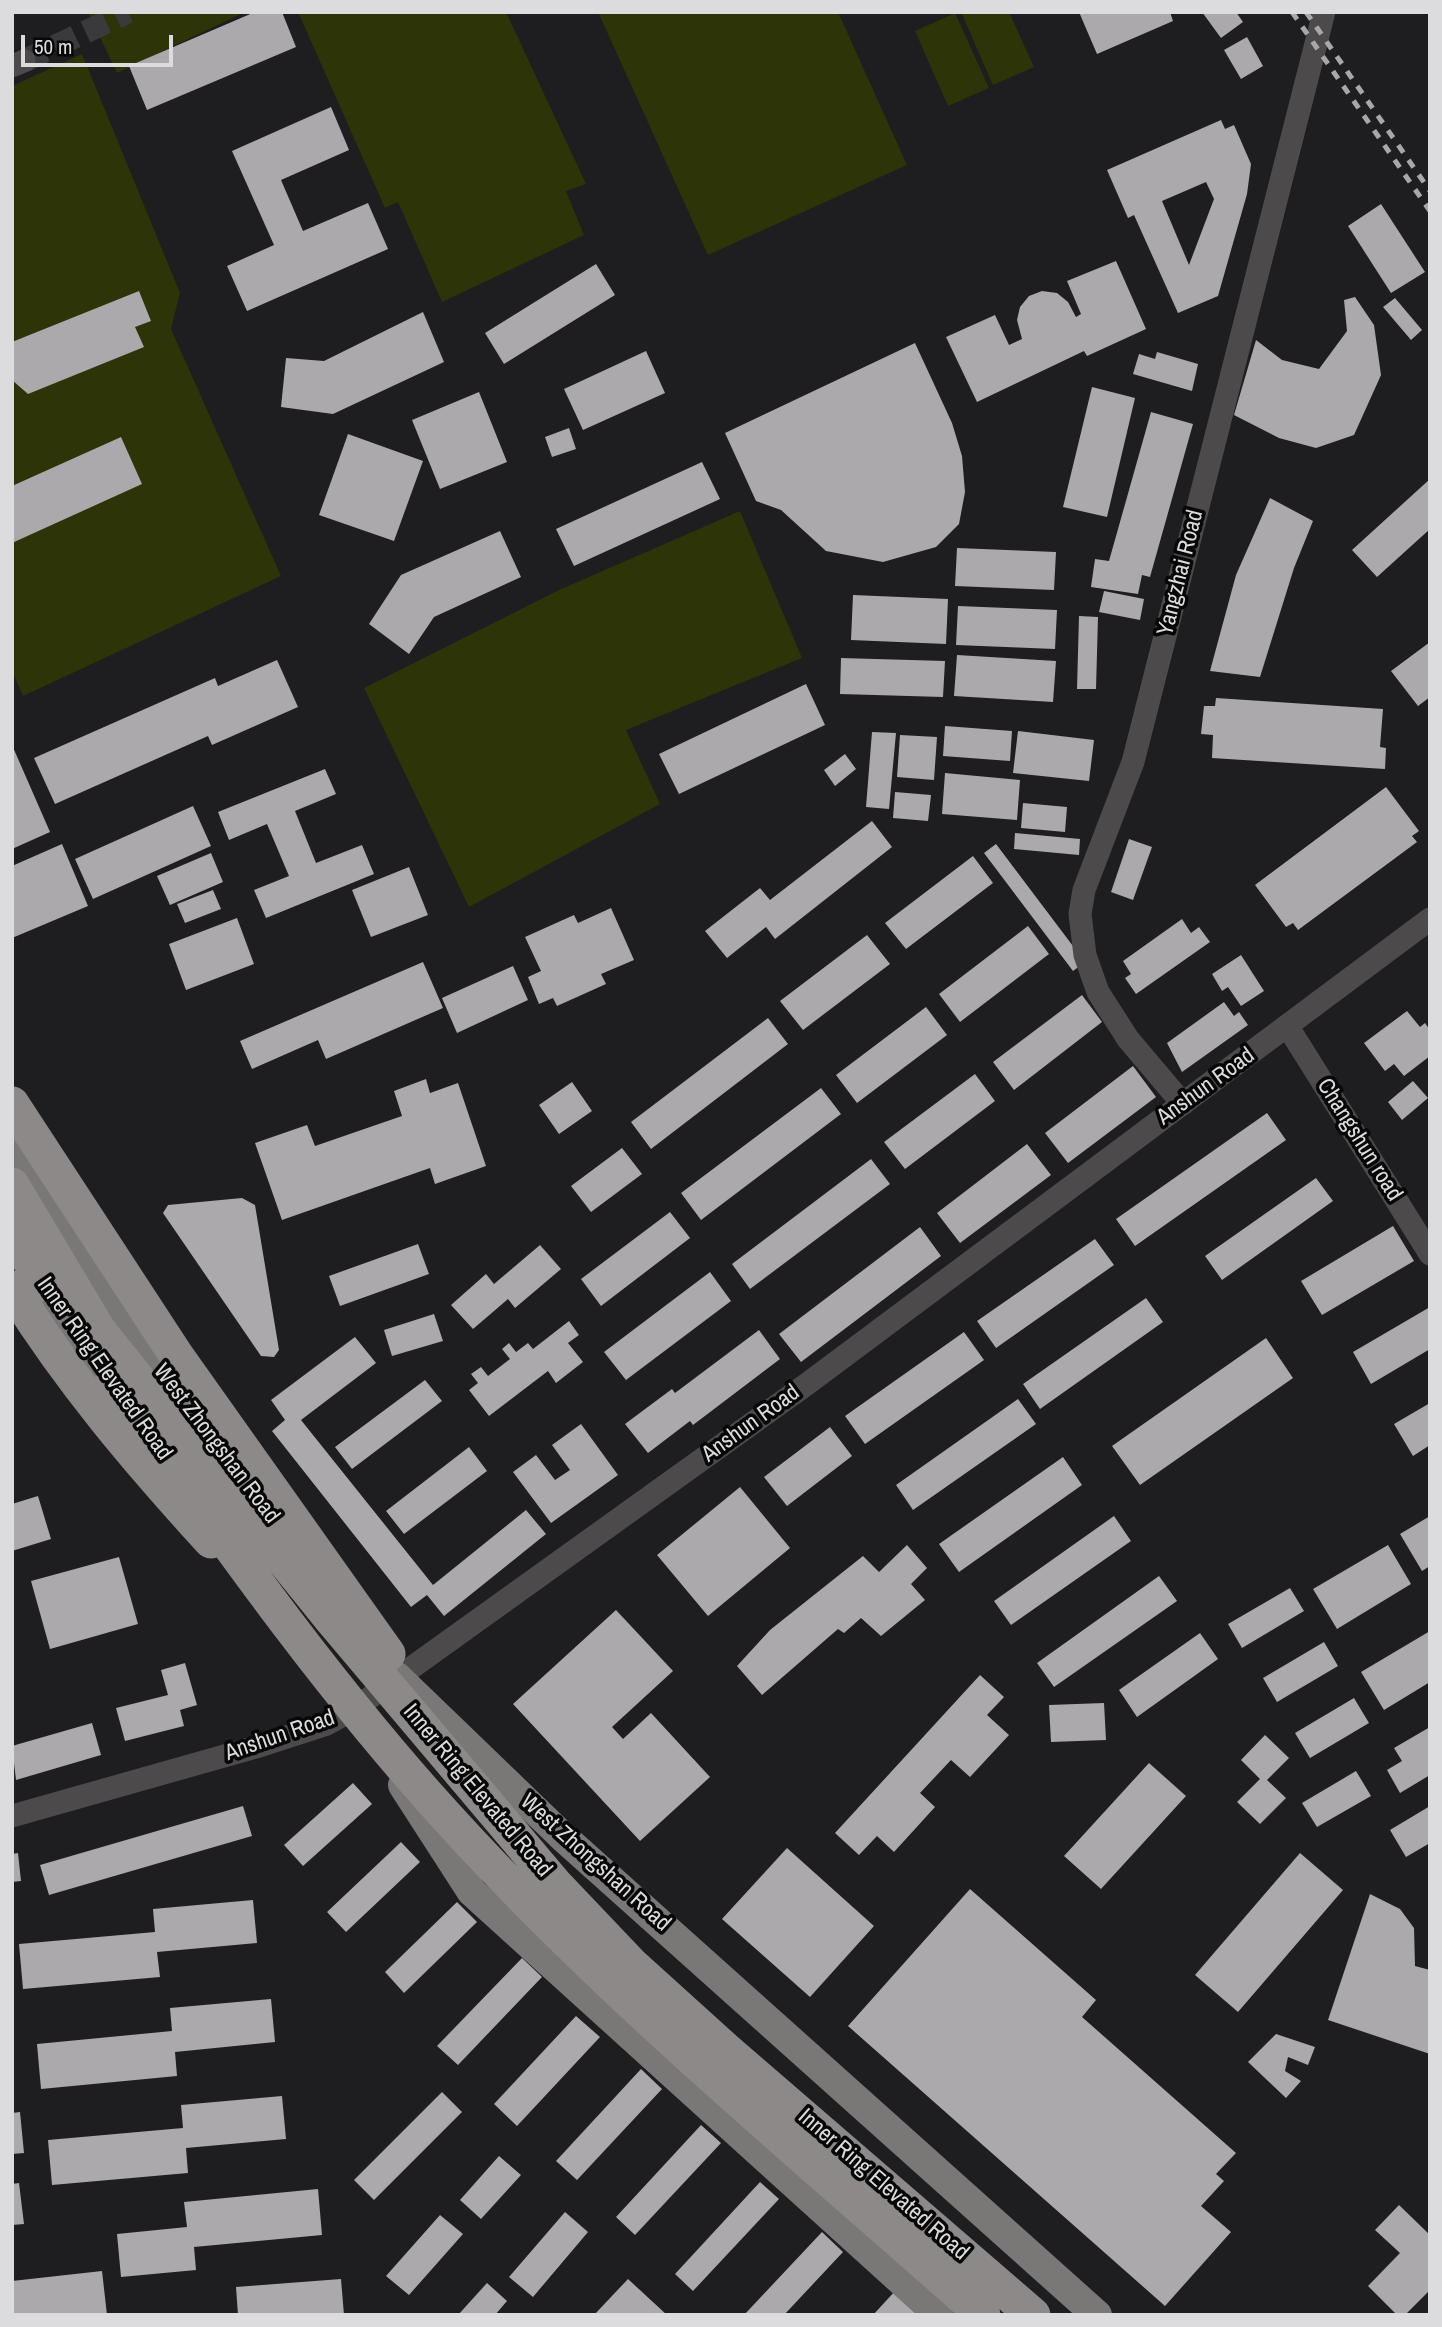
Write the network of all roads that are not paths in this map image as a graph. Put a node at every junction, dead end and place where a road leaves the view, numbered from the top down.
1 (1324, 12) edge
2 (1430, 919) edge
3 (1287, 1027) junction
4 (12, 1104) edge
5 (1183, 1104) junction
6 (12, 1148) edge
7 (12, 1185) edge
8 (12, 1234) edge
9 (1430, 1254) edge
10 (12, 1288) edge
11 (285, 1622) junction
12 (396, 1676) junction
13 (354, 1709) junction
14 (12, 1816) edge
15 (555, 1884) junction
16 (939, 2315) edge
17 (984, 2315) edge
18 (1033, 2315) edge
19 (1097, 2315) edge

1 - 5 street, Yangzhai Road
2 - 3 street, Anshun Road
3 - 5 street, Anshun Road
3 - 9 street, Changshun road
4 - 15 highway, bridge
5 - 12 street, Anshun Road
6 - 12 main road, West Zhongshan Road
7 - 15 highway, Inner Ring Elevated Road, bridge
8 - 11 highway, Inner Ring Elevated Road, bridge
8 - 13 main road
10 - 11 highway, bridge
11 - 17 highway, Inner Ring Elevated Road, bridge
12 - 13 street, Anshun Road
12 - 19 main road, West Zhongshan Road
13 - 14 street, Anshun Road
13 - 16 main road
15 - 18 highway, Inner Ring Elevated Road, bridge

